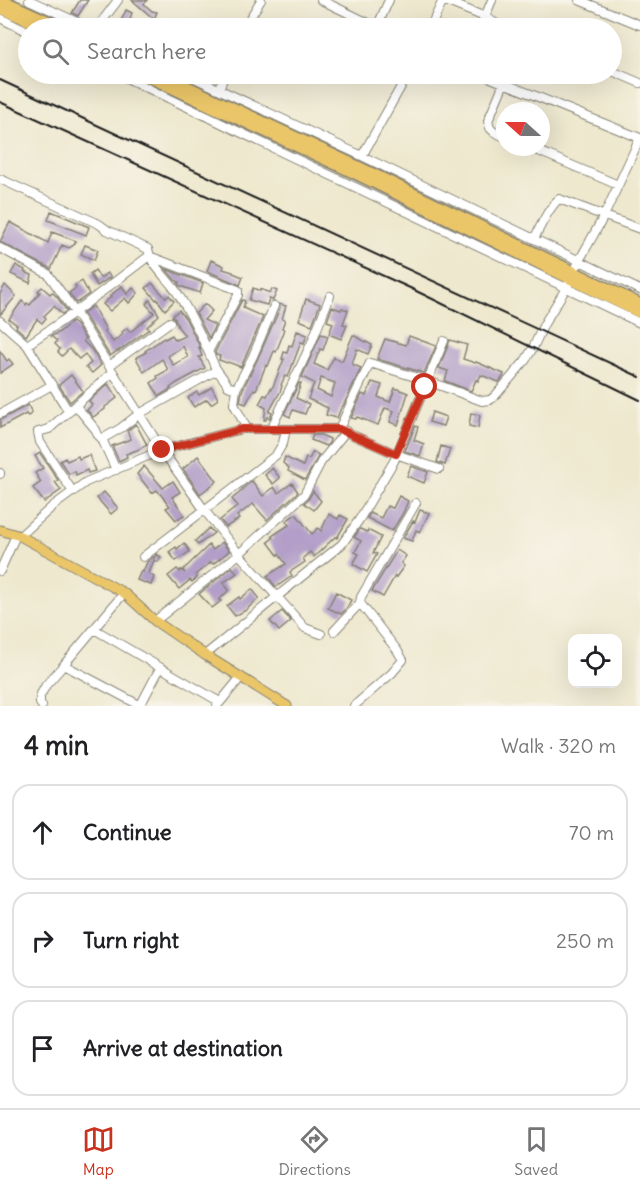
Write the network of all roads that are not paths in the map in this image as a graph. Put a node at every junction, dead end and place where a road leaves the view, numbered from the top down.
1 (2, 0) edge
2 (29, 0) edge
3 (118, 0) edge
4 (261, 0) edge
5 (321, 0) edge
6 (389, 0) edge
7 (443, 0) edge
8 (492, 0) edge
9 (579, 0) edge
10 (331, 2) edge
11 (0, 8) edge
12 (485, 17) joint
13 (0, 18) edge
14 (22, 18) edge
15 (42, 18) edge
16 (68, 18) edge
17 (104, 18) edge
18 (250, 18) edge
19 (360, 18) edge
20 (382, 18) edge
21 (435, 18) edge
22 (621, 18) edge
23 (622, 18) edge
24 (640, 26) edge
25 (18, 27) edge
26 (622, 75) edge
27 (640, 83) edge
28 (140, 84) edge
29 (163, 84) edge
30 (182, 84) edge
31 (208, 84) edge
32 (221, 84) edge
33 (402, 84) edge
34 (504, 84) edge
35 (506, 84) edge
36 (219, 89) junction
37 (496, 133) edge
38 (640, 138) edge
39 (362, 156) junction
40 (550, 156) edge
41 (0, 179) edge
42 (618, 185) junction
43 (604, 216) junction
44 (640, 229) edge
45 (534, 239) junction
46 (0, 248) edge
47 (149, 256) junction
48 (579, 261) junction
49 (571, 280) junction
50 (640, 290) edge
51 (330, 296) dead end
52 (640, 304) edge
53 (274, 306) dead end
54 (75, 312) junction
55 (640, 313) edge
56 (0, 321) edge
57 (170, 322) dead end
58 (640, 322) edge
59 (444, 341) dead end
60 (27, 345) junction
61 (209, 350) junction
62 (111, 369) junction
63 (217, 370) junction
64 (428, 381) junction
65 (52, 385) junction
66 (236, 389) junction
67 (75, 406) junction
68 (69, 412) junction
69 (0, 414) edge
70 (139, 414) junction
71 (247, 429) junction
72 (271, 429) junction
73 (286, 429) junction
74 (342, 430) junction
75 (102, 439) junction
76 (162, 450) junction
77 (396, 454) junction
78 (439, 469) dead end
79 (116, 470) junction
80 (73, 492) junction
81 (416, 503) dead end
82 (205, 511) junction
83 (0, 530) edge
84 (18, 535) junction
85 (238, 554) junction
86 (143, 557) dead end
87 (0, 572) edge
88 (124, 593) junction
89 (277, 598) junction
90 (360, 603) junction
91 (155, 621) junction
92 (94, 629) junction
93 (334, 632) dead end
94 (321, 634) dead end
95 (205, 655) junction
96 (64, 665) junction
97 (160, 668) junction
98 (241, 677) junction
99 (218, 704) edge
100 (40, 705) edge
101 (140, 706) edge
102 (287, 706) edge
103 (354, 706) edge

1 - 15 highway
2 - 16 street
3 - 17 street
4 - 18 street
5 - 10 street
6 - 20 street
7 - 12 street
7 - 21 street
8 - 12 street
9 - 22 street
10 - 19 street
11 - 14 highway
13 - 25 street
23 - 24 street
26 - 27 street
28 - 49 street
29 - 49 highway
30 - 49 highway
31 - 36 street
32 - 36 street
33 - 39 street
34 - 37 street
35 - 38 street
36 - 39 street
38 - 42 street
39 - 45 street
40 - 42 street
41 - 47 street
42 - 43 street
43 - 44 street
43 - 45 street
43 - 48 street
45 - 48 street
46 - 54 street
47 - 54 street
47 - 61 street
47 - 61 street
48 - 49 street
48 - 50 street
49 - 52 highway
49 - 55 highway
49 - 58 street
49 - 64 street
51 - 72 street
53 - 66 street
54 - 60 street
54 - 62 street
56 - 60 street
57 - 62 street
59 - 64 street
60 - 65 street
61 - 63 street
62 - 67 street
62 - 70 street
63 - 66 street
63 - 70 street
64 - 74 street
64 - 77 street
65 - 68 street
65 - 69 street
66 - 71 street
67 - 68 street
67 - 75 street
68 - 80 street
70 - 75 street
70 - 76 street
71 - 72 street
71 - 76 street
72 - 73 street
73 - 74 street
73 - 82 street
74 - 77 street
74 - 85 street
75 - 79 street
76 - 79 street
76 - 82 street
77 - 78 street
77 - 89 street
79 - 80 street
80 - 84 street
81 - 90 street
82 - 85 street
82 - 86 street
83 - 84 main road
84 - 87 street
84 - 88 main road
85 - 89 street
85 - 91 street
88 - 91 main road
88 - 92 street
89 - 94 street
89 - 95 street
90 - 93 street
90 - 103 street
91 - 95 main road
92 - 96 street
92 - 97 street
95 - 98 main road
96 - 100 street
96 - 101 street
97 - 99 street
97 - 101 street
98 - 99 street
98 - 102 main road

